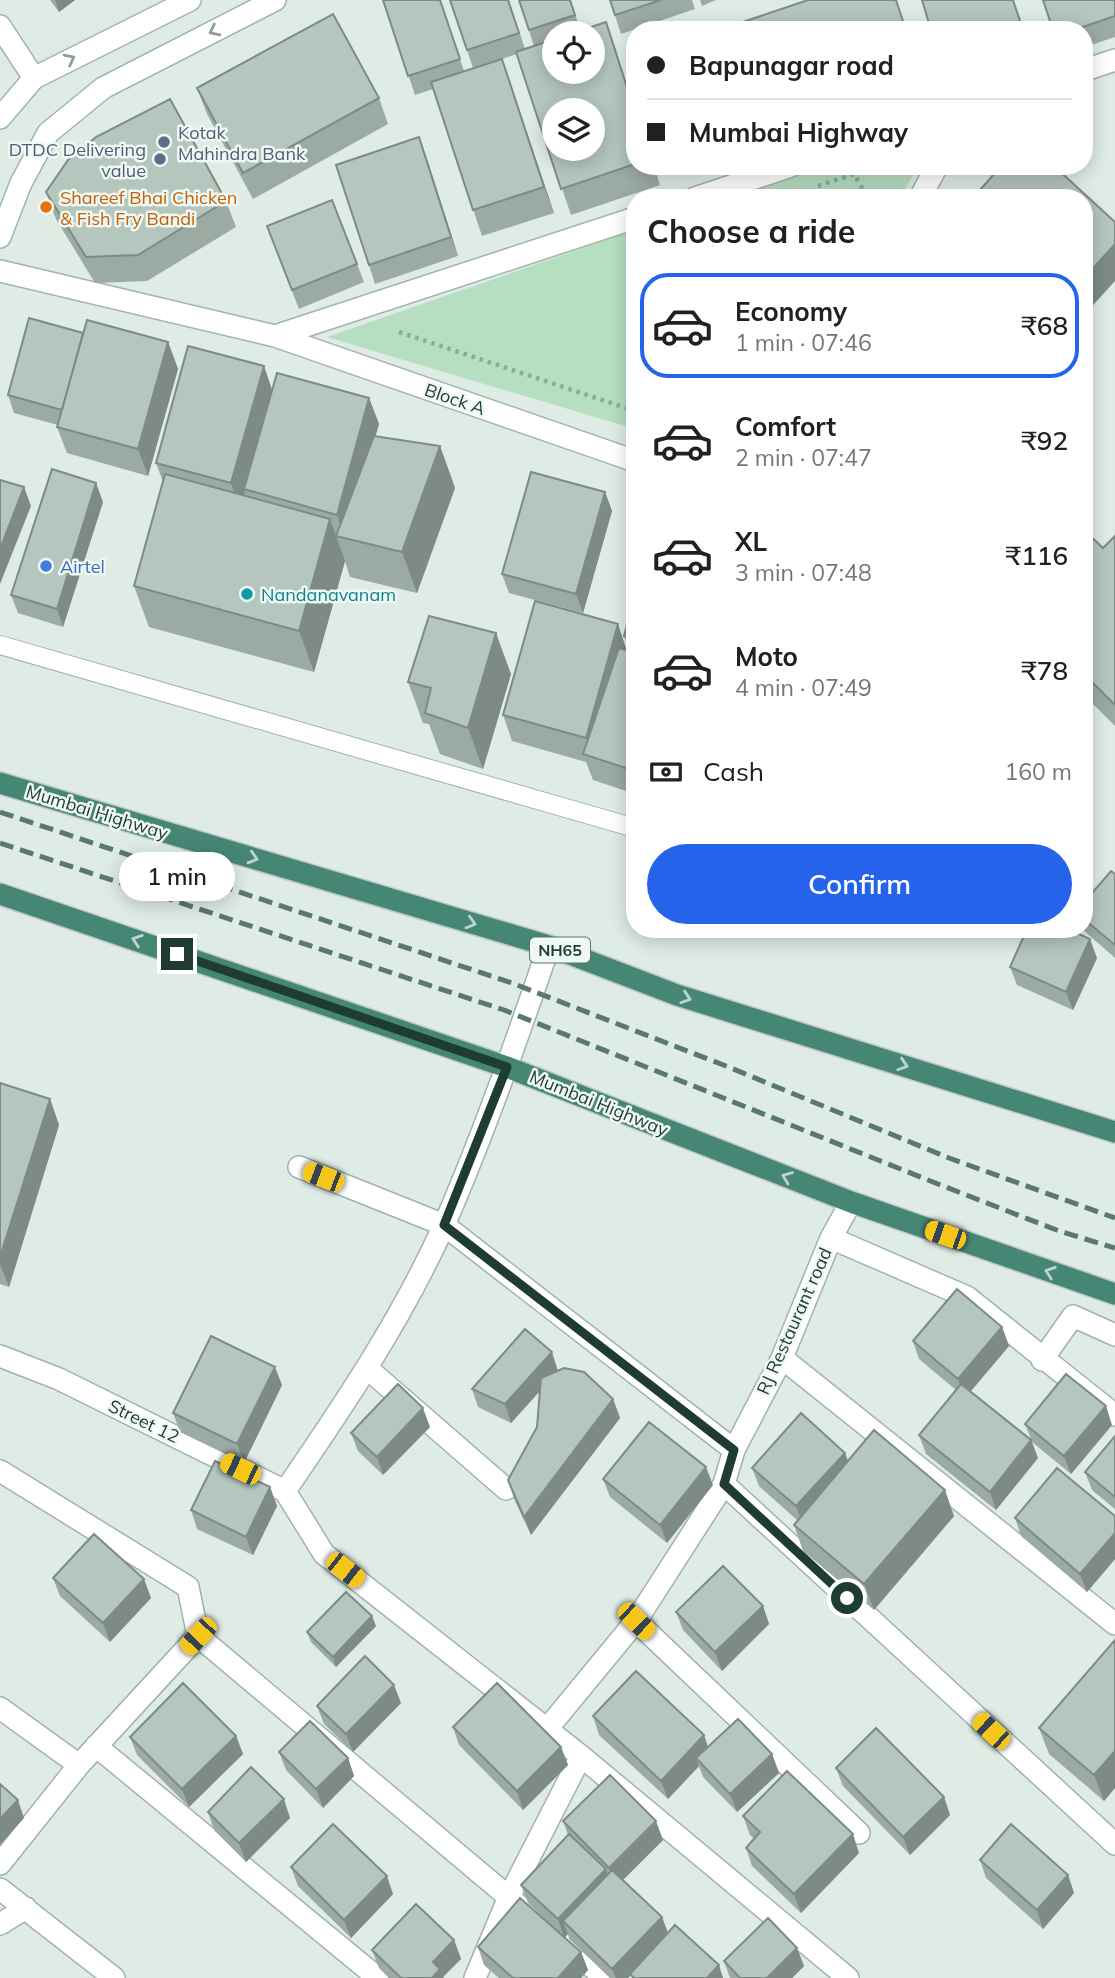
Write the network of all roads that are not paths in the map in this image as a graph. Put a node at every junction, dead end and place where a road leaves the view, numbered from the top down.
1 (191, 0) edge
2 (275, 0) edge
3 (0, 26) edge
4 (1115, 60) edge
5 (1093, 67) edge
6 (34, 78) junction
7 (0, 118) edge
8 (764, 175) edge
9 (722, 189) edge
10 (626, 221) edge
11 (0, 237) edge
12 (0, 271) edge
13 (275, 336) junction
14 (626, 458) edge
15 (0, 645) edge
16 (0, 783) edge
17 (626, 825) edge
18 (0, 894) edge
19 (550, 946) junction
20 (507, 1067) junction
21 (1115, 1132) edge
22 (299, 1167) dead end
23 (851, 1202) junction
24 (444, 1225) junction
25 (831, 1238) junction
26 (1115, 1294) edge
27 (1115, 1335) edge
28 (0, 1356) edge
29 (782, 1359) junction
30 (1042, 1360) junction
31 (368, 1369) junction
32 (1115, 1415) edge
33 (734, 1450) junction
34 (0, 1471) edge
35 (724, 1484) junction
36 (506, 1489) edge
37 (285, 1491) junction
38 (636, 1621) junction
39 (1115, 1624) edge
40 (198, 1636) junction
41 (0, 1708) edge
42 (547, 1729) junction
43 (96, 1746) junction
44 (581, 1756) junction
45 (79, 1765) junction
46 (859, 1833) dead end
47 (1115, 1844) edge
48 (0, 1864) edge
49 (0, 1889) edge
50 (509, 1897) junction
51 (26, 1908) junction
52 (0, 1924) edge
53 (114, 1978) edge
54 (378, 1978) edge
55 (475, 1978) edge
56 (605, 1978) edge
57 (848, 1978) edge

6 -> 1 street
2 -> 11 street
3 - 6 street
4 - 5 street
6 - 7 street
8 - 9 street
10 - 13 street
12 - 13 street, Block A
13 - 14 street, Block A
15 - 17 lane
16 -> 19 highway, Mumbai Highway / NH65
20 -> 18 highway, Mumbai Highway
19 - 20 street
19 -> 21 highway, Mumbai Highway / NH65
23 -> 20 highway, Mumbai Highway
20 - 24 street
22 - 24 street
23 - 25 street, RJ Restaurant road
26 -> 23 highway, Mumbai Highway
24 - 31 street
24 - 33 street
25 - 29 street, RJ Restaurant road
25 - 30 street
27 - 30 street
28 - 37 street, Street 12
29 - 33 street, RJ Restaurant road
29 - 39 street
30 - 32 street
31 - 36 street
31 - 37 street
33 - 35 street, RJ Restaurant road
34 - 40 street
35 - 38 street, RJ Restaurant road
35 - 47 street
37 - 42 street
38 - 42 street, RJ Restaurant road
38 - 46 street
40 - 43 street
40 - 50 street
41 - 45 street
42 - 44 street
43 - 45 street
43 - 54 street
44 - 50 street
44 - 57 street
45 - 48 street
49 - 51 street
50 - 55 street
50 - 56 street
51 - 52 street
51 - 53 street

